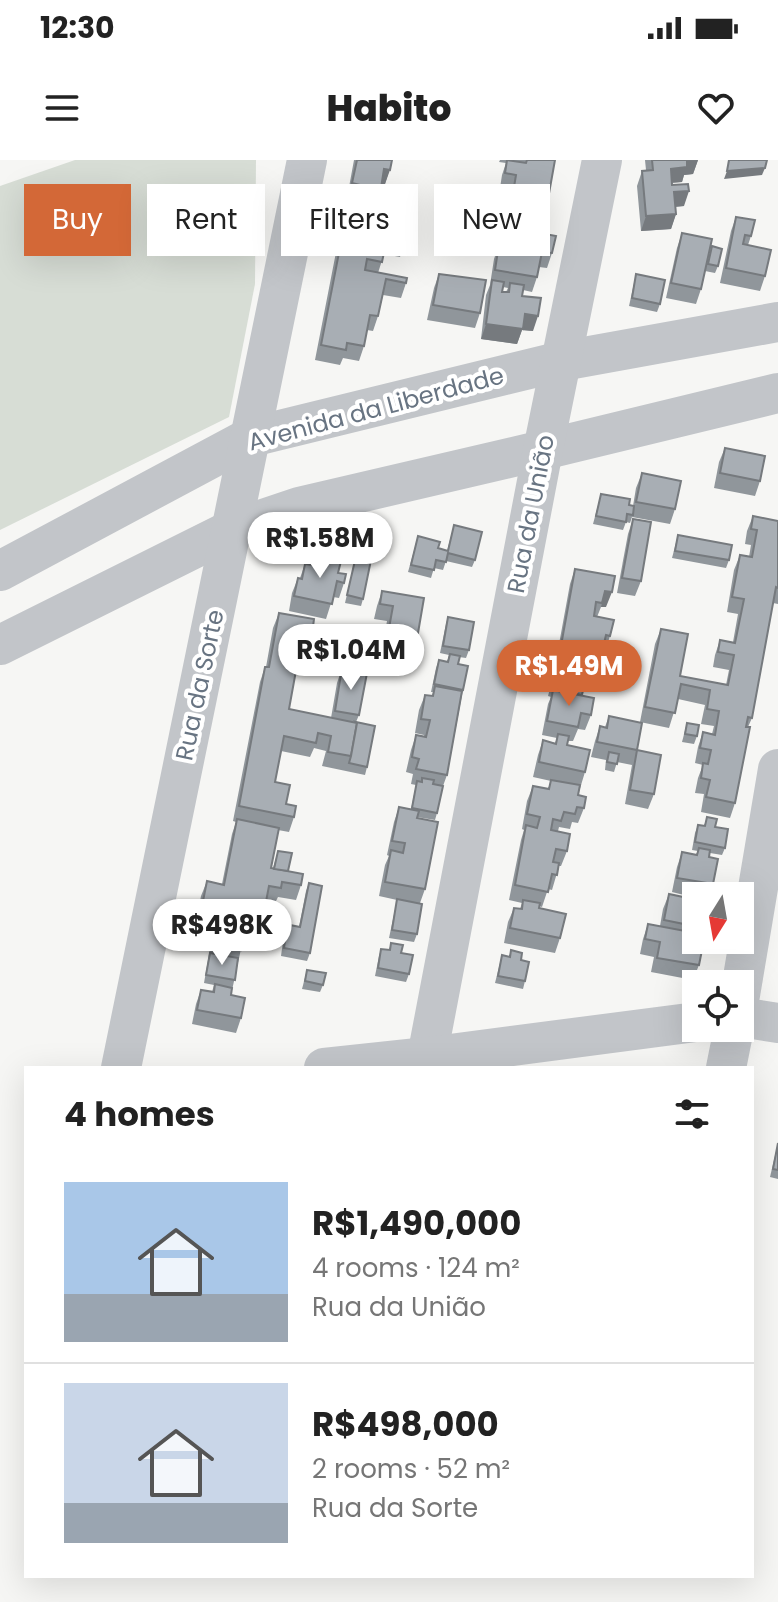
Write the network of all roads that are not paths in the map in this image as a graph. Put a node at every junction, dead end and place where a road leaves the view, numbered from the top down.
1 (307, 160) edge
2 (602, 160) edge
3 (778, 322) edge
4 (562, 361) junction
5 (778, 393) edge
6 (251, 437) junction
7 (543, 450) junction
8 (233, 529) junction
9 (0, 571) edge
10 (0, 645) edge
11 (778, 769) edge
12 (744, 970) edge
13 (754, 1019) edge
14 (778, 1023) edge
15 (682, 1024) edge
16 (731, 1042) edge
17 (427, 1057) junction
18 (121, 1066) edge
19 (343, 1066) edge
20 (726, 1066) edge

1 - 6 street, Rua da Sorte
2 - 4 street, Rua da União
3 - 4 street, Avenida da Liberdade
4 - 6 street, Avenida da Liberdade
4 - 7 street, Rua da União
5 - 7 street
6 - 8 street, Rua da Sorte
6 - 9 street, Avenida da Liberdade
7 - 8 street
7 - 17 street, Rua da União
8 - 10 street
8 - 18 street, Rua da Sorte
11 - 12 street
13 - 14 street
15 - 17 street
16 - 20 street
17 - 19 street

